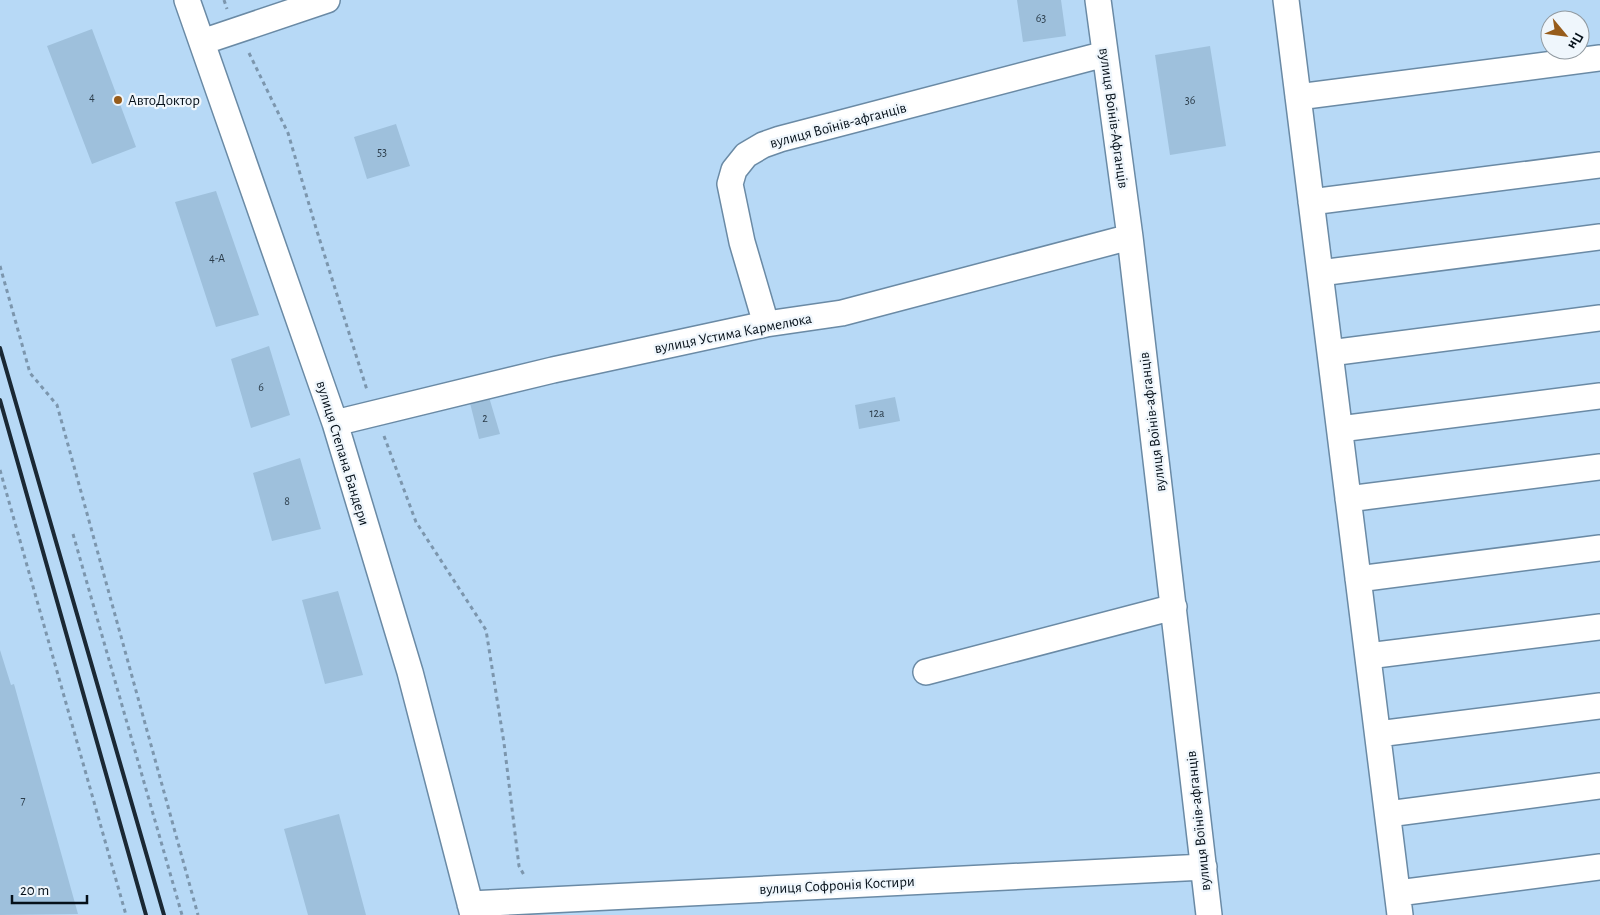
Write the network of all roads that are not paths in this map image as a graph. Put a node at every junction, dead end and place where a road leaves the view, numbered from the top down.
1 (187, 0) edge
2 (327, 0) edge
3 (1098, 0) edge
4 (1286, 0) edge
5 (202, 42) junction
6 (1105, 54) junction
7 (1600, 58) edge
8 (1298, 96) junction
9 (1600, 166) edge
10 (1311, 202) junction
11 (1130, 237) junction
12 (1600, 237) edge
13 (1320, 273) junction
14 (1600, 318) edge
15 (766, 324) junction
16 (1330, 353) junction
17 (1600, 396) edge
18 (335, 423) junction
19 (1340, 429) junction
20 (1600, 467) edge
21 (1348, 499) junction
22 (1600, 548) edge
23 (1358, 579) junction
24 (1174, 608) junction
25 (1600, 627) edge
26 (1368, 656) junction
27 (926, 672) dead end
28 (1600, 706) edge
29 (1378, 734) junction
30 (1600, 786) edge
31 (1388, 814) junction
32 (1204, 867) junction
33 (1600, 867) edge
34 (1399, 904) edge
35 (471, 909) edge
36 (1209, 915) edge

1 - 5 street, вулиця Степана Бандери
2 - 5 street
3 - 6 street, вулиця Воїнів-Афганців
4 - 8 street
5 - 18 street, вулиця Степана Бандери
6 - 11 street, вулиця Воїнів-Афганців
6 - 15 street, вулиця Воїнів-афганців
7 - 8 street
8 - 10 street
9 - 10 street
10 - 13 street
11 - 15 street, вулиця Устима Кармелюка
11 - 24 street, вулиця Воїнів-афганців
12 - 13 street
13 - 16 street
14 - 16 street
15 - 18 street, вулиця Устима Кармелюка
16 - 19 street
17 - 19 street
18 - 35 street, вулиця Степана Бандери
19 - 21 street
20 - 21 street
21 - 23 street
22 - 23 street
23 - 26 street
24 - 27 street
24 - 32 street, вулиця Воїнів-афганців
25 - 26 street
26 - 29 street
28 - 29 street
29 - 31 street
30 - 31 street
31 - 34 street
32 - 35 street, вулиця Софронія Костири
32 - 36 street, вулиця Воїнів-афганців
33 - 34 street

